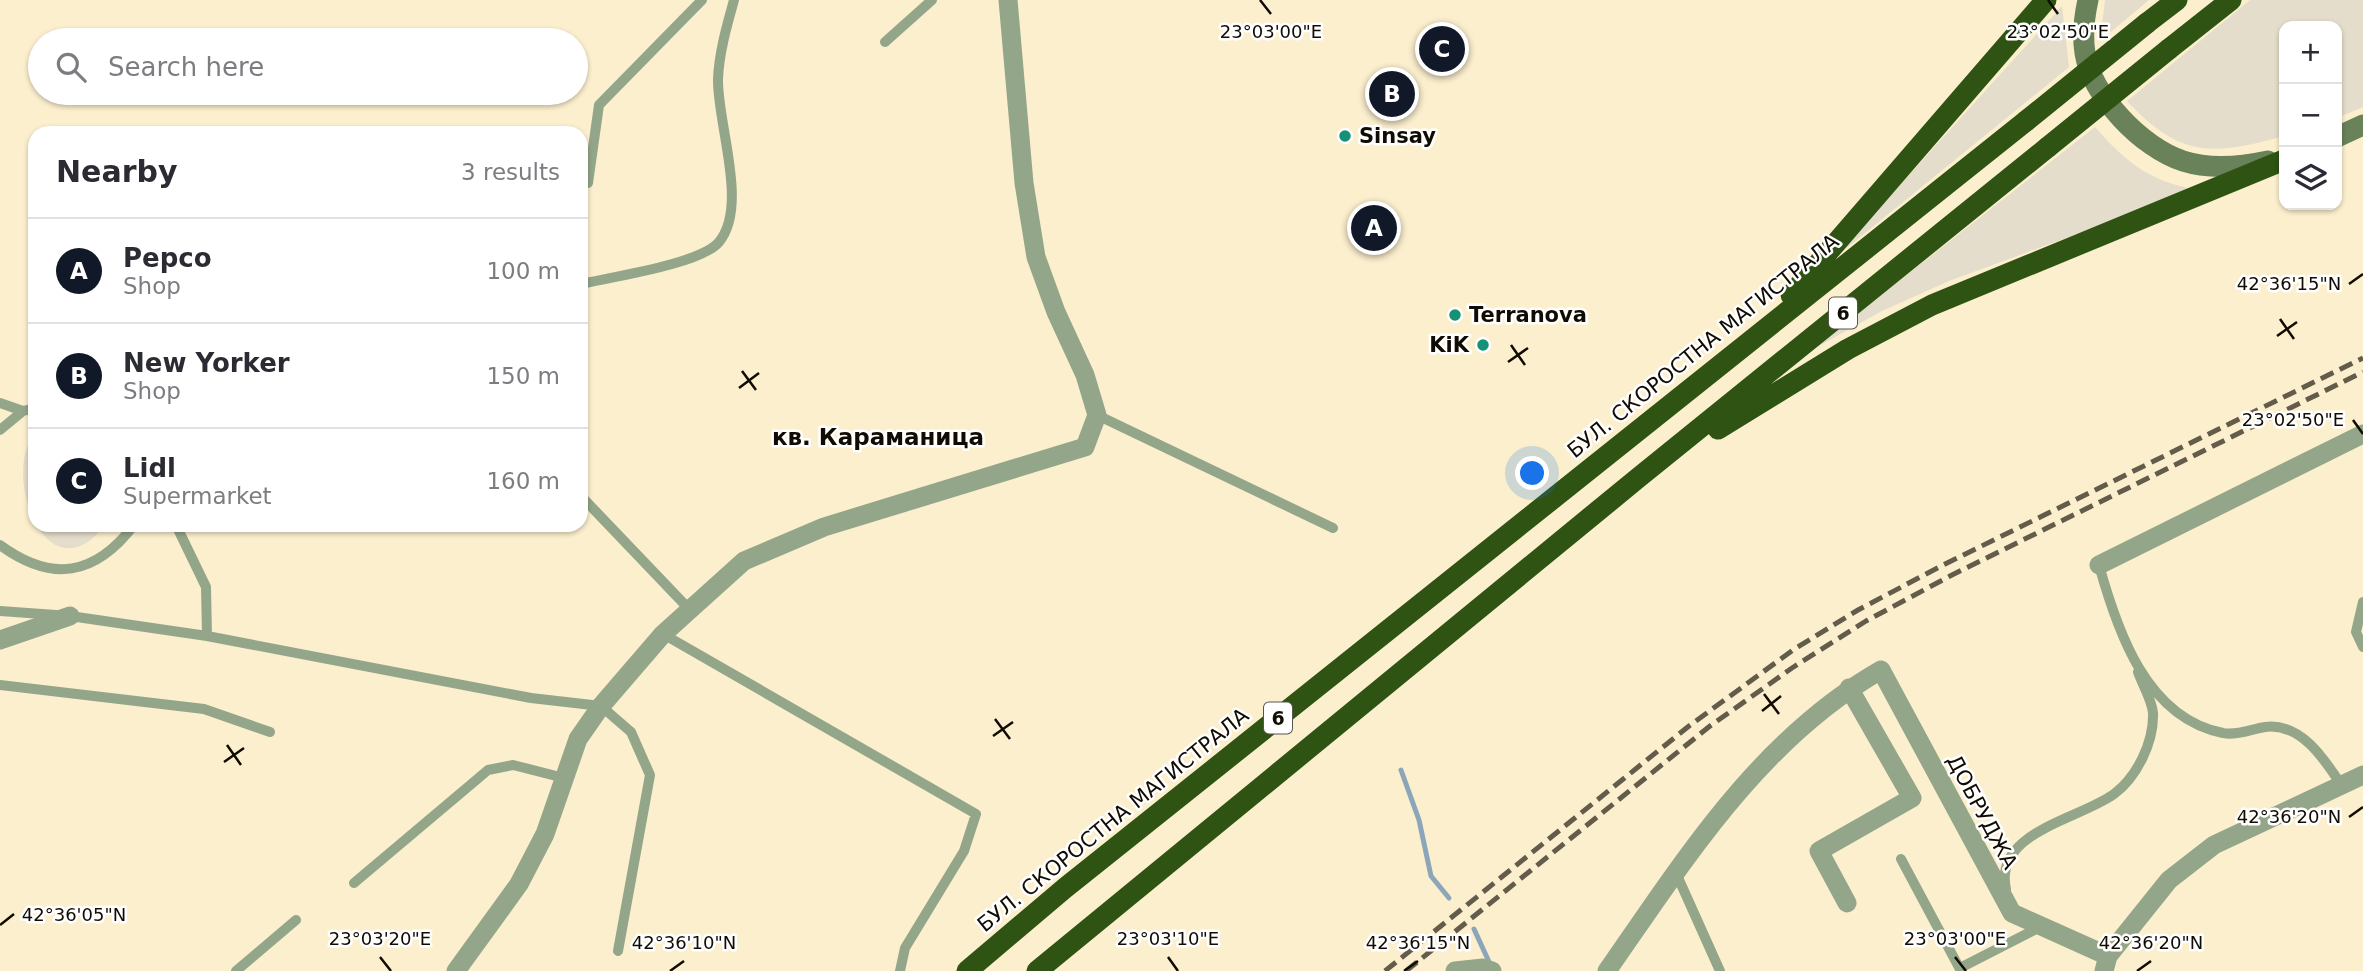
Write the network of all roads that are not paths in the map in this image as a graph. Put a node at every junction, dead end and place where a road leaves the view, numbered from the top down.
1 (702, 0) edge
2 (734, 0) edge
3 (932, 0) edge
4 (1009, 0) edge
5 (2046, 0) edge
6 (2088, 0) edge
7 (2177, 0) edge
8 (2231, 0) edge
9 (885, 42) dead end
10 (2363, 125) edge
11 (2342, 135) edge
12 (2279, 160) edge
13 (2279, 161) edge
14 (588, 183) dead end
15 (588, 282) edge
16 (1756, 336) junction
17 (0, 403) edge
18 (28, 410) edge
19 (23, 411) junction
20 (1097, 415) junction
21 (0, 430) edge
22 (2363, 434) edge
23 (1638, 478) junction
24 (588, 503) edge
25 (1333, 528) dead end
26 (129, 532) edge
27 (179, 532) edge
28 (0, 545) edge
29 (2099, 565) joint
30 (2363, 602) edge
31 (689, 609) junction
32 (0, 611) edge
33 (69, 617) junction
34 (663, 634) junction
35 (207, 636) junction
36 (0, 640) edge
37 (2363, 647) edge
38 (2135, 665) junction
39 (0, 685) edge
40 (1850, 688) junction
41 (601, 706) junction
42 (270, 732) dead end
43 (2363, 775) edge
44 (564, 778) junction
45 (2342, 786) junction
46 (1901, 859) dead end
47 (1676, 872) junction
48 (354, 883) dead end
49 (1846, 903) dead end
50 (2012, 913) junction
51 (296, 920) dead end
52 (2041, 926) junction
53 (618, 951) dead end
54 (2106, 963) edge
55 (1960, 970) edge
56 (236, 971) edge
57 (456, 971) edge
58 (900, 971) edge
59 (967, 971) edge
60 (1037, 971) edge
61 (1607, 971) edge
62 (1720, 971) edge

1 - 14 lane
2 - 15 lane
3 - 9 lane
4 - 20 street
5 - 16 highway
6 - 12 main road
7 - 16 highway, БУЛ. СКОРОСТНА МАГИСТРАЛА / 6, bridge
8 - 23 highway, 6, bridge
10 - 11 main road
13 - 23 highway
16 - 59 highway, БУЛ. СКОРОСТНА МАГИСТРАЛА / 6
17 - 19 lane
18 - 19 lane
19 - 21 lane
20 - 25 lane
20 - 31 street
22 - 29 street
23 - 60 highway, 6
24 - 31 lane
26 - 28 lane
27 - 35 lane
29 - 38 lane
30 - 37 lane
31 - 34 street
32 - 33 lane
33 - 35 lane
33 - 36 street
34 - 41 street
34 - 58 lane
35 - 41 lane
38 - 45 lane
38 - 50 lane
39 - 42 lane
40 - 47 street, ДОБРУДЖА
40 - 49 street
40 - 50 street, ДОБРУДЖА
41 - 44 street
41 - 53 lane
43 - 45 street
44 - 48 lane
44 - 57 street
45 - 54 street
46 - 55 lane
47 - 61 street, ДОБРУДЖА
47 - 62 lane
50 - 52 street
51 - 56 lane
52 - 54 street
52 - 55 lane

